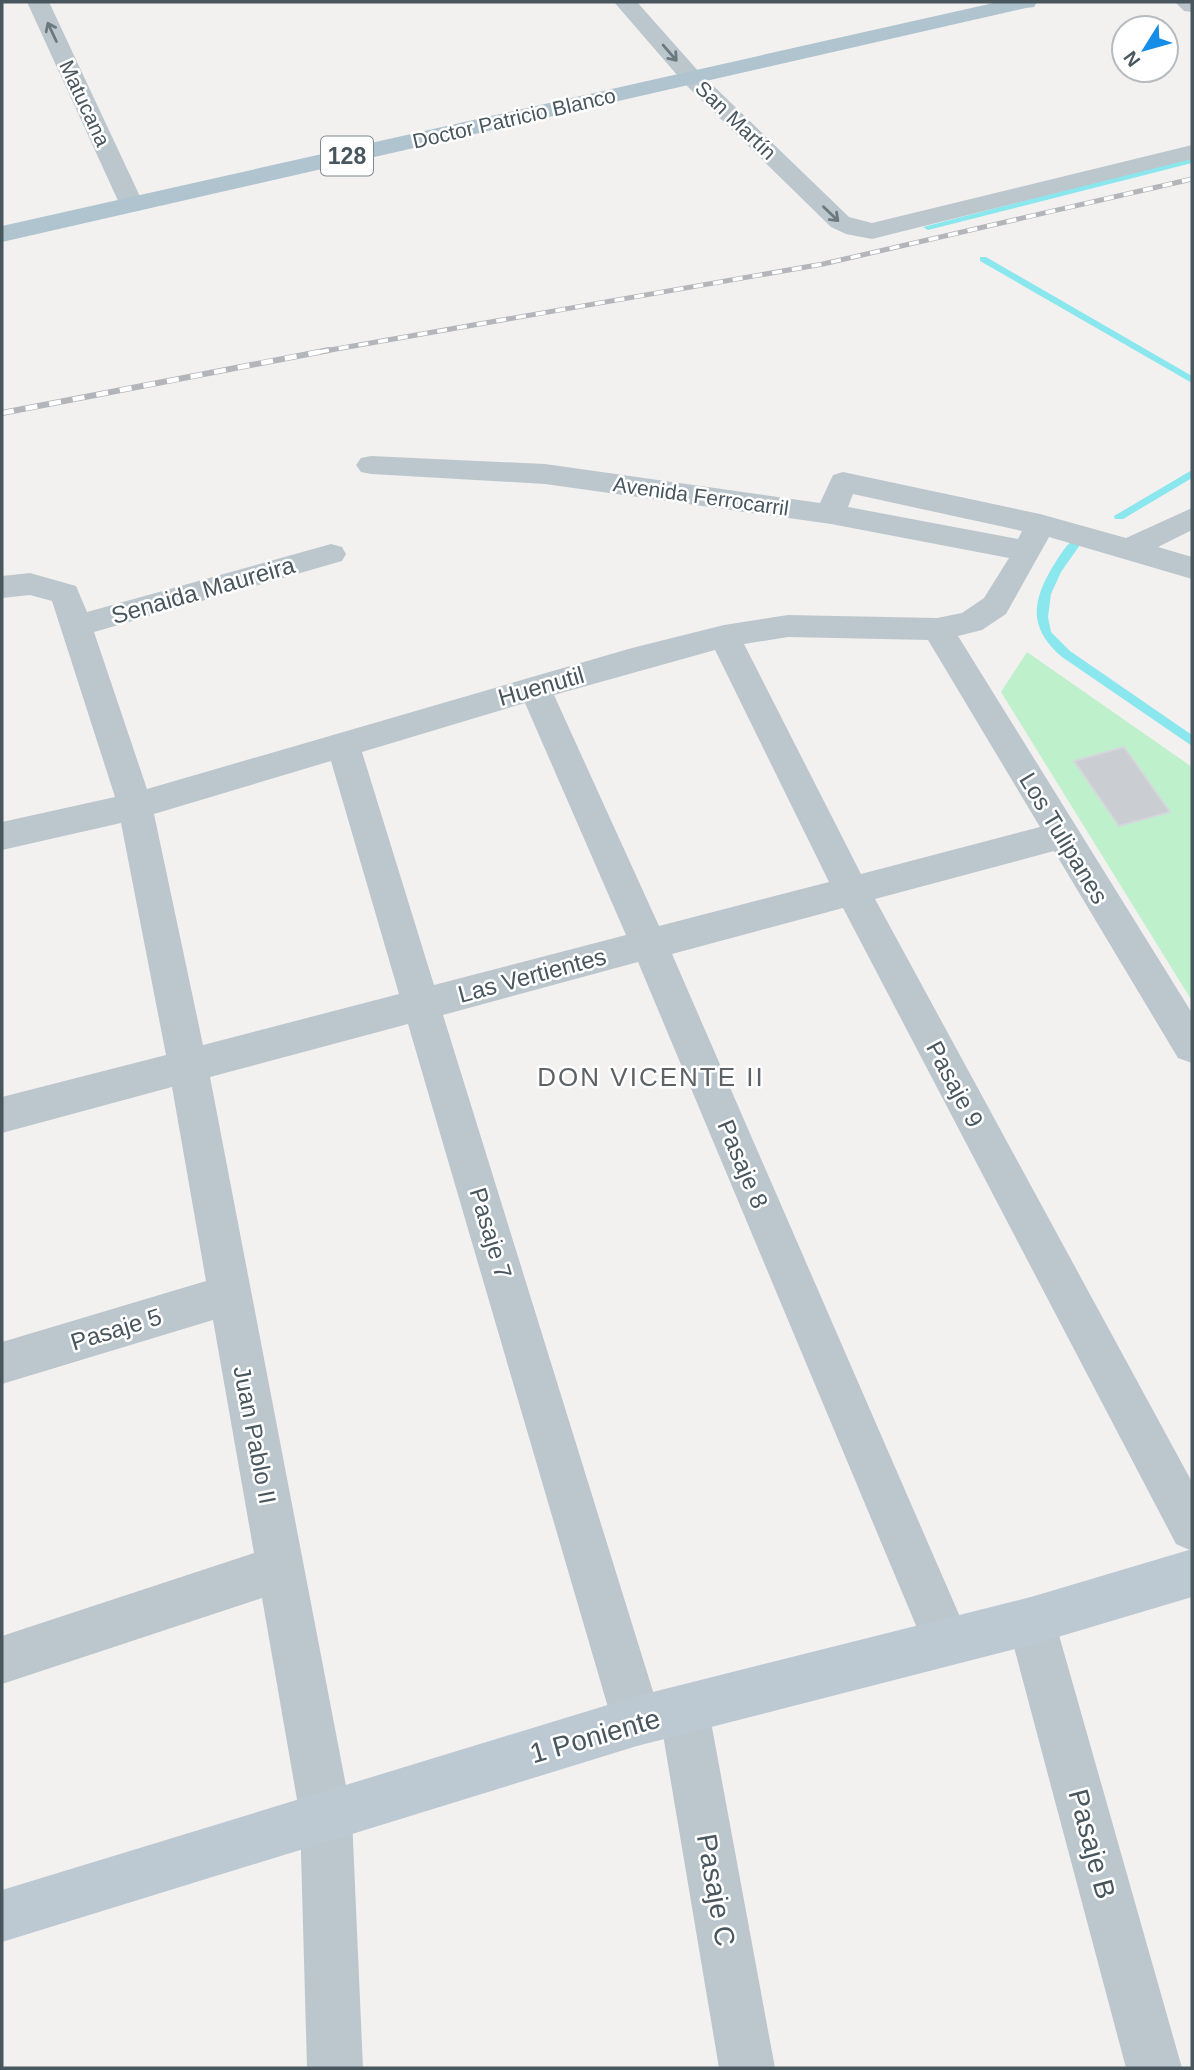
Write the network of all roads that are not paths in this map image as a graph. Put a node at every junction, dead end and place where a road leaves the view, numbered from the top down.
1 (38, 2) edge
2 (625, 2) edge
3 (1026, 2) edge
4 (1186, 2) edge
5 (1192, 6) edge
6 (692, 78) junction
7 (1192, 152) edge
8 (132, 205) junction
9 (2, 234) edge
10 (371, 465) dead end
11 (1192, 517) edge
12 (1044, 535) junction
13 (1118, 544) junction
14 (331, 554) dead end
15 (1192, 568) edge
16 (2, 587) edge
17 (75, 626) junction
18 (937, 629) junction
19 (724, 636) junction
20 (536, 688) junction
21 (343, 745) junction
22 (135, 806) junction
23 (1063, 835) junction
24 (2, 836) edge
25 (852, 891) junction
26 (649, 944) junction
27 (422, 1004) junction
28 (1192, 1046) edge
29 (188, 1066) junction
30 (2, 1115) edge
31 (229, 1295) junction
32 (2, 1363) edge
33 (1192, 1528) edge
34 (280, 1568) junction
35 (1192, 1573) edge
36 (1031, 1621) junction
37 (947, 1642) junction
38 (2, 1660) edge
39 (661, 1716) junction
40 (326, 1817) junction
41 (2, 1916) edge
42 (335, 2068) edge
43 (747, 2068) edge
44 (1154, 2068) edge

8 -> 1 street, Matucana
2 -> 6 street, San Martín
3 - 6 main road, Doctor Patricio Blanco / 128
4 - 5 street
6 -> 7 street, San Martín
6 - 8 main road, Doctor Patricio Blanco / 128
8 - 9 main road, Doctor Patricio Blanco / 128
10 - 12 street, Avenida Ferrocarril
11 - 13 street
12 - 13 street
12 - 18 street, Huenutil
13 - 15 street
14 - 17 street, Senaida Maureira
16 - 17 street, Juan Pablo II
17 - 22 street, Juan Pablo II
18 - 19 street, Huenutil
18 - 23 street, Los Tulipanes
19 - 20 street, Huenutil
19 - 25 street, Pasaje 9
20 - 21 street, Huenutil
20 - 26 street, Pasaje 8
21 - 22 street, Huenutil
21 - 27 street, Pasaje 7
22 - 24 street, Huenutil
22 - 29 street, Juan Pablo II
23 - 25 street, Las Vertientes
23 - 28 street, Los Tulipanes
25 - 26 street, Las Vertientes
25 - 33 street, Pasaje 9
26 - 27 street, Las Vertientes
26 - 37 street, Pasaje 8
27 - 29 street, Las Vertientes
27 - 39 street, Pasaje 7
29 - 30 street, Las Vertientes
29 - 31 street, Juan Pablo II
31 - 32 street, Pasaje 5
31 - 34 street, Juan Pablo II
34 - 38 street
34 - 40 street, Juan Pablo II
35 - 36 street, 1 Poniente
36 - 37 street, 1 Poniente
36 - 44 street, Pasaje B
37 - 39 street, 1 Poniente
39 - 40 street, 1 Poniente
39 - 43 street, Pasaje C
40 - 41 street, 1 Poniente
40 - 42 street, Juan Pablo II

